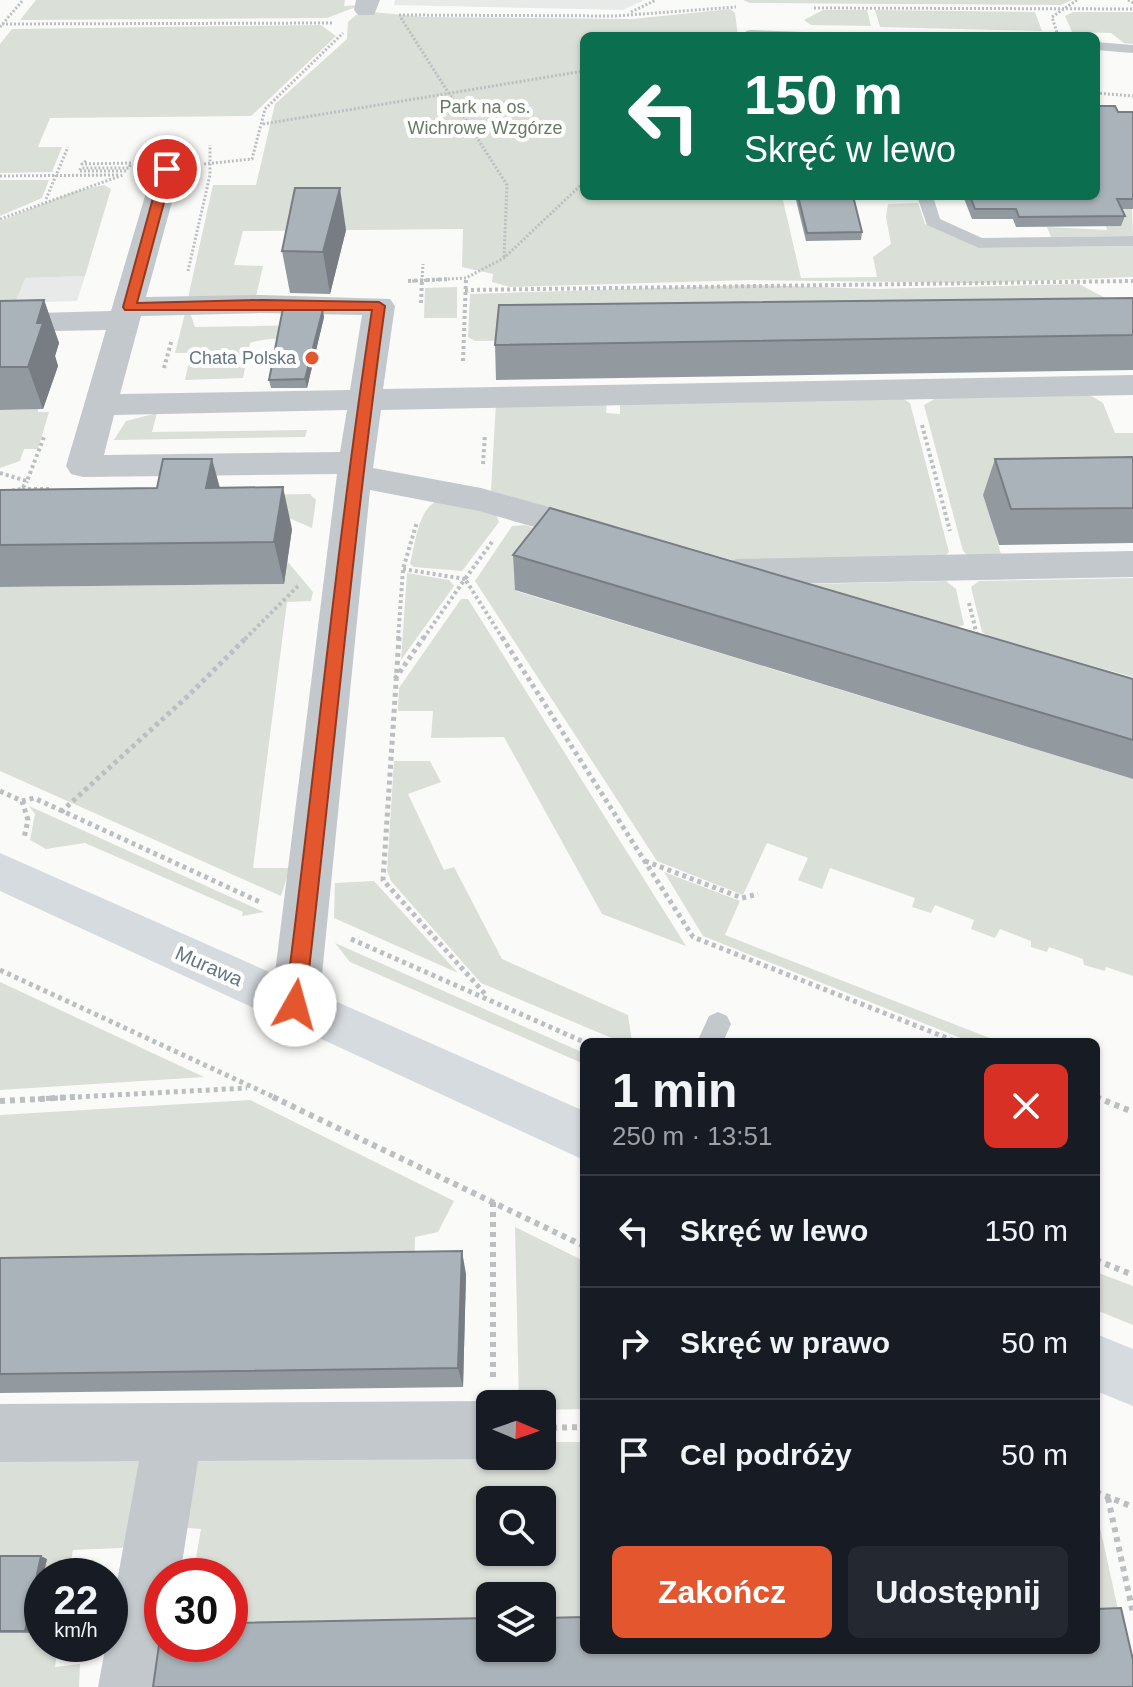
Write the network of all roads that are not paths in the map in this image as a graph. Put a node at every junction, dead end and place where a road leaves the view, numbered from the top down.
1 (1100, 46) edge
2 (1133, 49) edge
3 (167, 169) road end
4 (926, 200) edge
5 (1133, 241) edge
6 (127, 314) junction
7 (0, 323) edge
8 (1133, 385) edge
9 (367, 400) junction
10 (100, 405) junction
11 (356, 469) junction
12 (633, 543) edge
13 (1133, 564) edge
14 (843, 602) edge
15 (3, 874) edge
16 (295, 1005) junction
17 (580, 1134) edge
18 (1100, 1364) edge
19 (1133, 1378) edge
20 (476, 1410) edge
21 (0, 1433) edge
22 (173, 1433) junction
23 (130, 1687) edge

1 - 2 lane
3 - 6 street
4 - 5 lane
6 - 7 street
6 - 9 street
6 - 10 street
8 - 9 street
9 - 10 street
9 - 11 street
10 - 11 street
11 - 12 street
11 - 16 street
13 - 14 street
15 - 16 street, Murawa
16 - 17 street, Murawa
18 - 19 street
20 - 22 street
21 - 22 street
22 - 23 street

